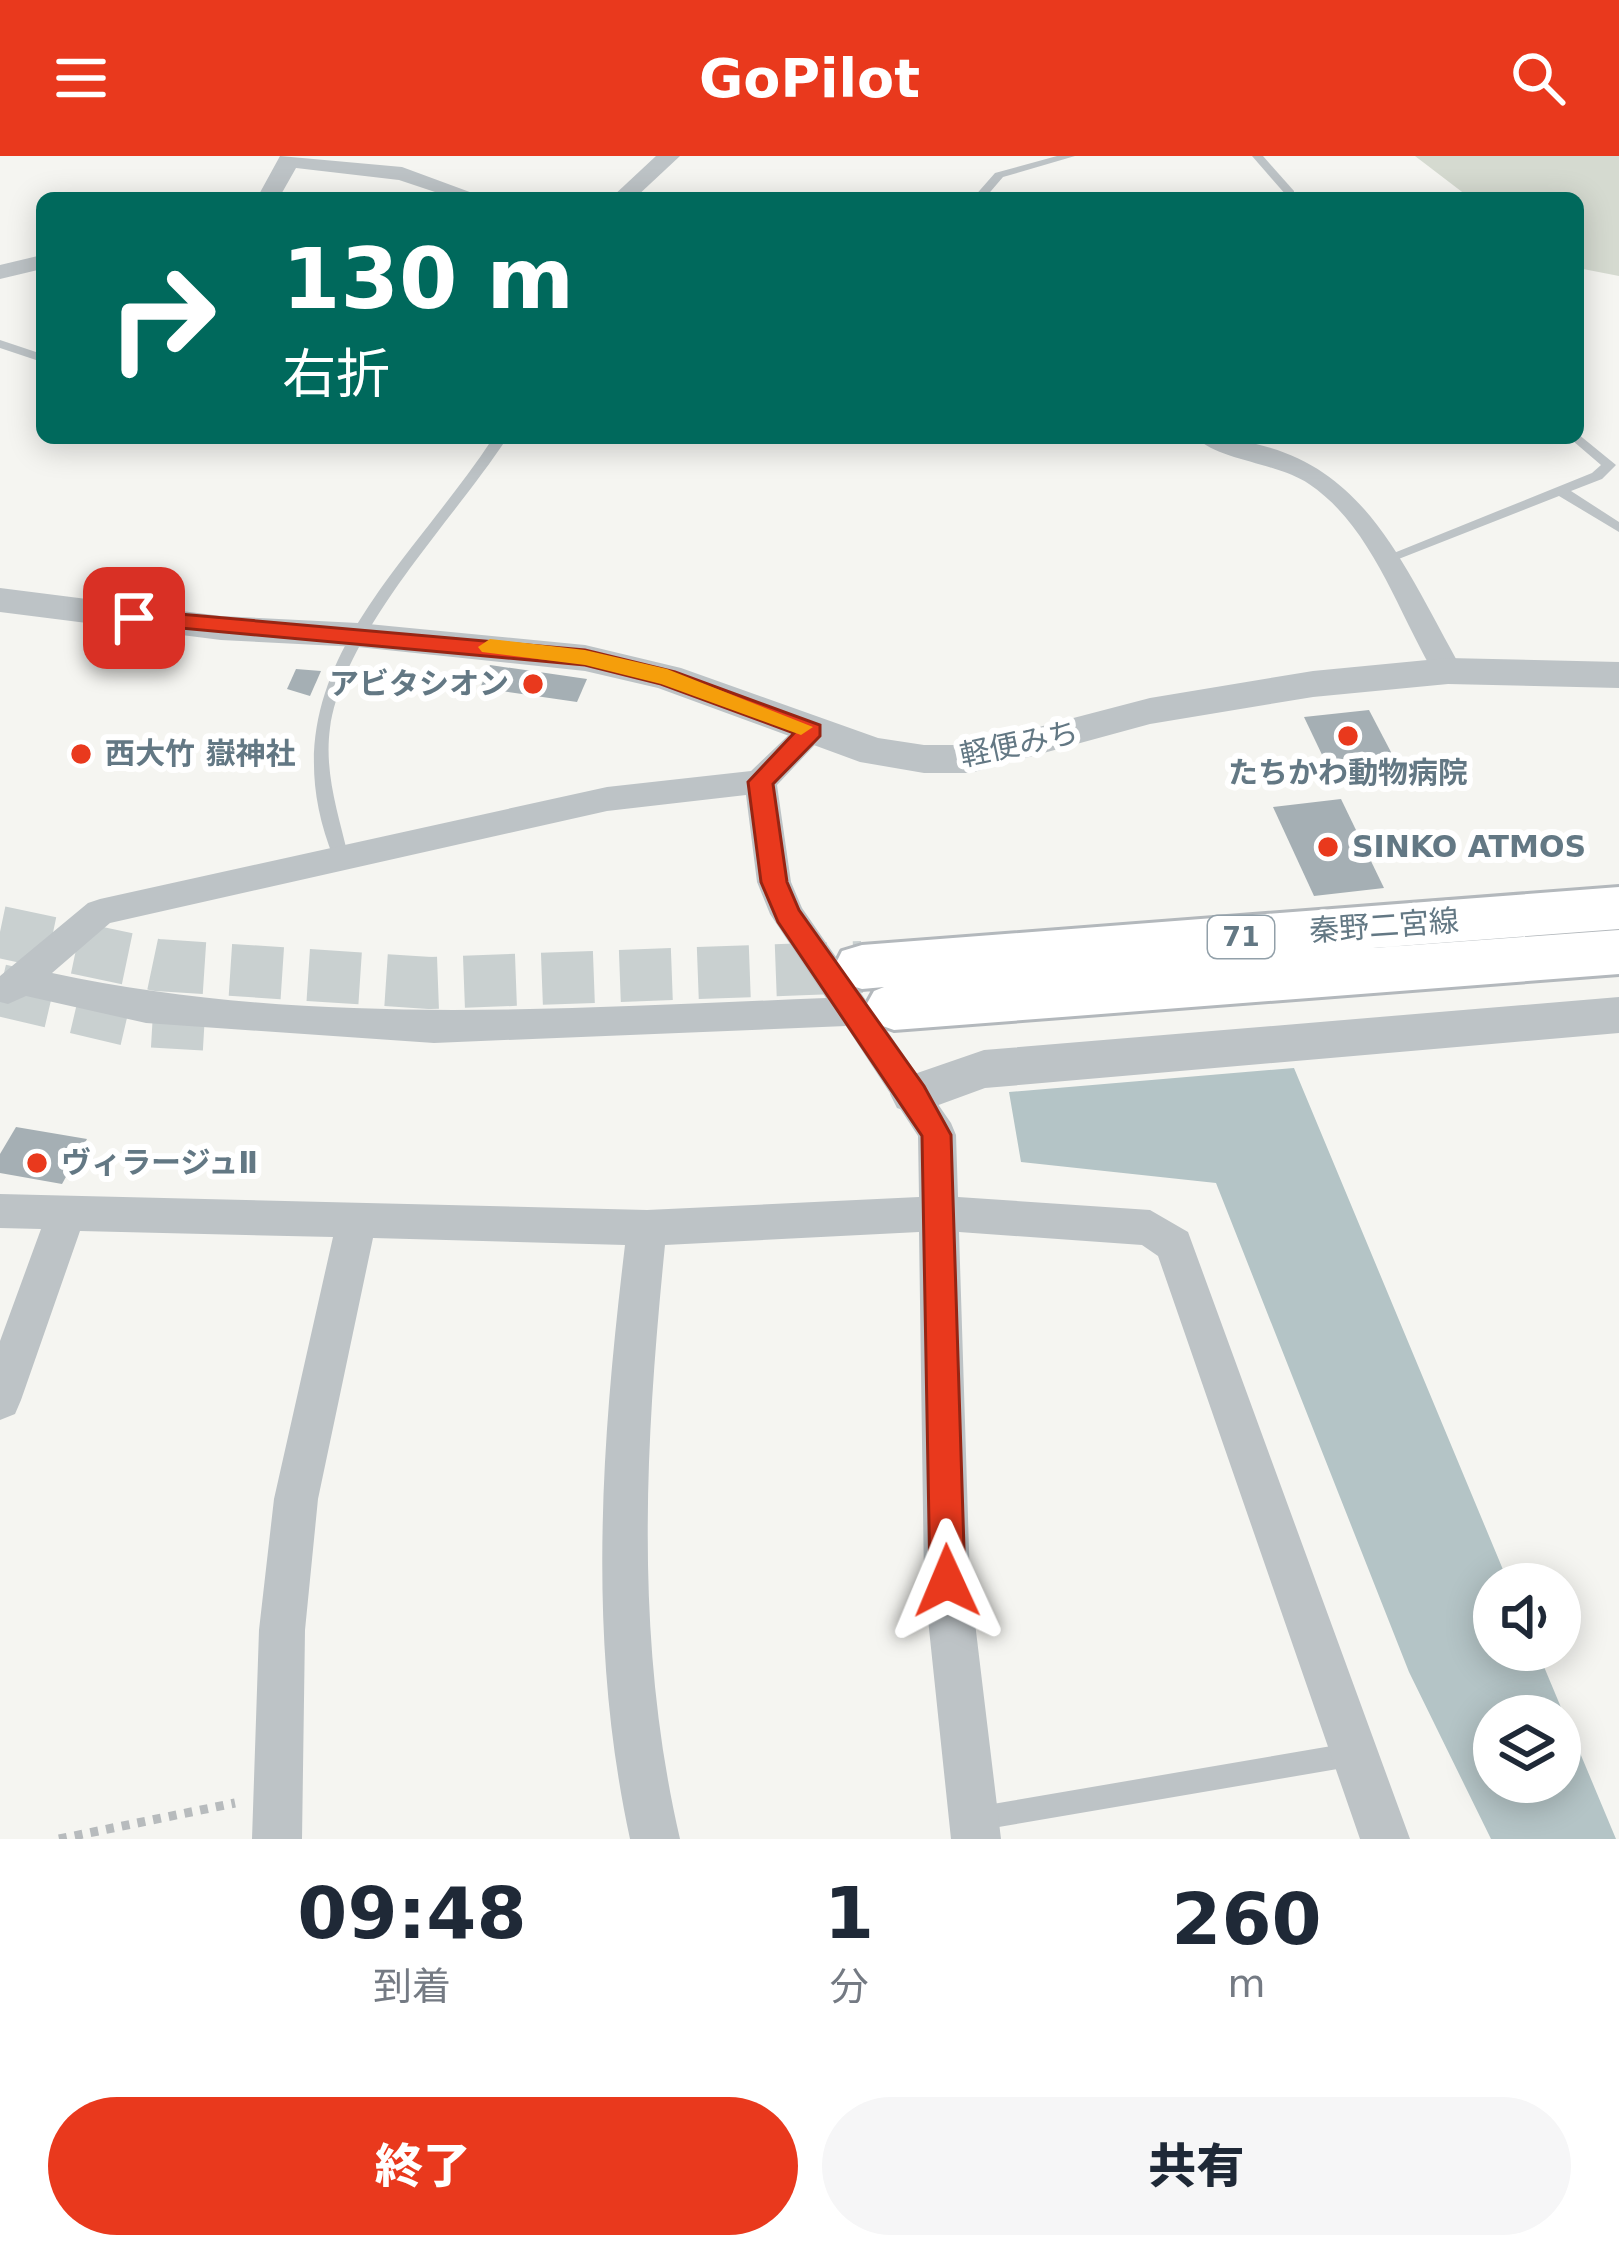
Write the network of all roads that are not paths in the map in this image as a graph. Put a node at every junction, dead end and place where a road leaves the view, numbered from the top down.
1 (669, 156) edge
2 (1070, 156) edge
3 (1258, 156) edge
4 (290, 158) edge
5 (1031, 159) edge
6 (271, 192) edge
7 (457, 192) edge
8 (629, 192) edge
9 (984, 192) edge
10 (1289, 192) edge
11 (36, 263) edge
12 (0, 272) edge
13 (0, 344) edge
14 (36, 356) edge
15 (496, 444) edge
16 (1230, 444) edge
17 (1584, 444) edge
18 (1561, 491) junction
19 (1619, 528) edge
20 (1386, 559) junction
21 (0, 600) edge
22 (358, 634) junction
23 (1448, 671) junction
24 (1619, 675) edge
25 (812, 730) junction
26 (760, 782) junction
27 (340, 855) junction
28 (1619, 908) edge
29 (1619, 952) edge
30 (9, 989) edge
31 (872, 995) junction
32 (1619, 1016) edge
33 (914, 1094) junction
34 (0, 1211) edge
35 (941, 1213) junction
36 (66, 1215) junction
37 (356, 1223) junction
38 (647, 1228) junction
39 (0, 1400) edge
40 (1355, 1754) junction
41 (973, 1829) edge
42 (277, 1839) edge
43 (655, 1839) edge
44 (1385, 1839) edge

1 - 8 street
2 - 5 lane
3 - 10 lane
4 - 6 street
4 - 7 street
5 - 9 lane
11 - 12 street
13 - 14 lane
15 - 22 lane
16 - 20 street
17 - 18 lane
18 - 19 lane
18 - 20 lane
20 - 23 street
21 - 22 street, 軽便みち
22 - 25 street, 軽便みち
22 - 27 lane
23 - 24 street, 軽便みち
23 - 25 street, 軽便みち
25 - 26 street
26 - 27 street
26 - 31 street
27 - 30 street
28 - 31 main road, 秦野二宮線 / 71
29 - 31 main road, 秦野二宮線 / 71
30 - 31 street
31 - 33 street
32 - 33 street
33 - 35 street
34 - 36 street
35 - 38 street
35 - 40 street
35 - 41 street
36 - 37 street
36 - 39 street
37 - 38 street
37 - 42 street
38 - 43 street
40 - 41 lane
40 - 44 street

